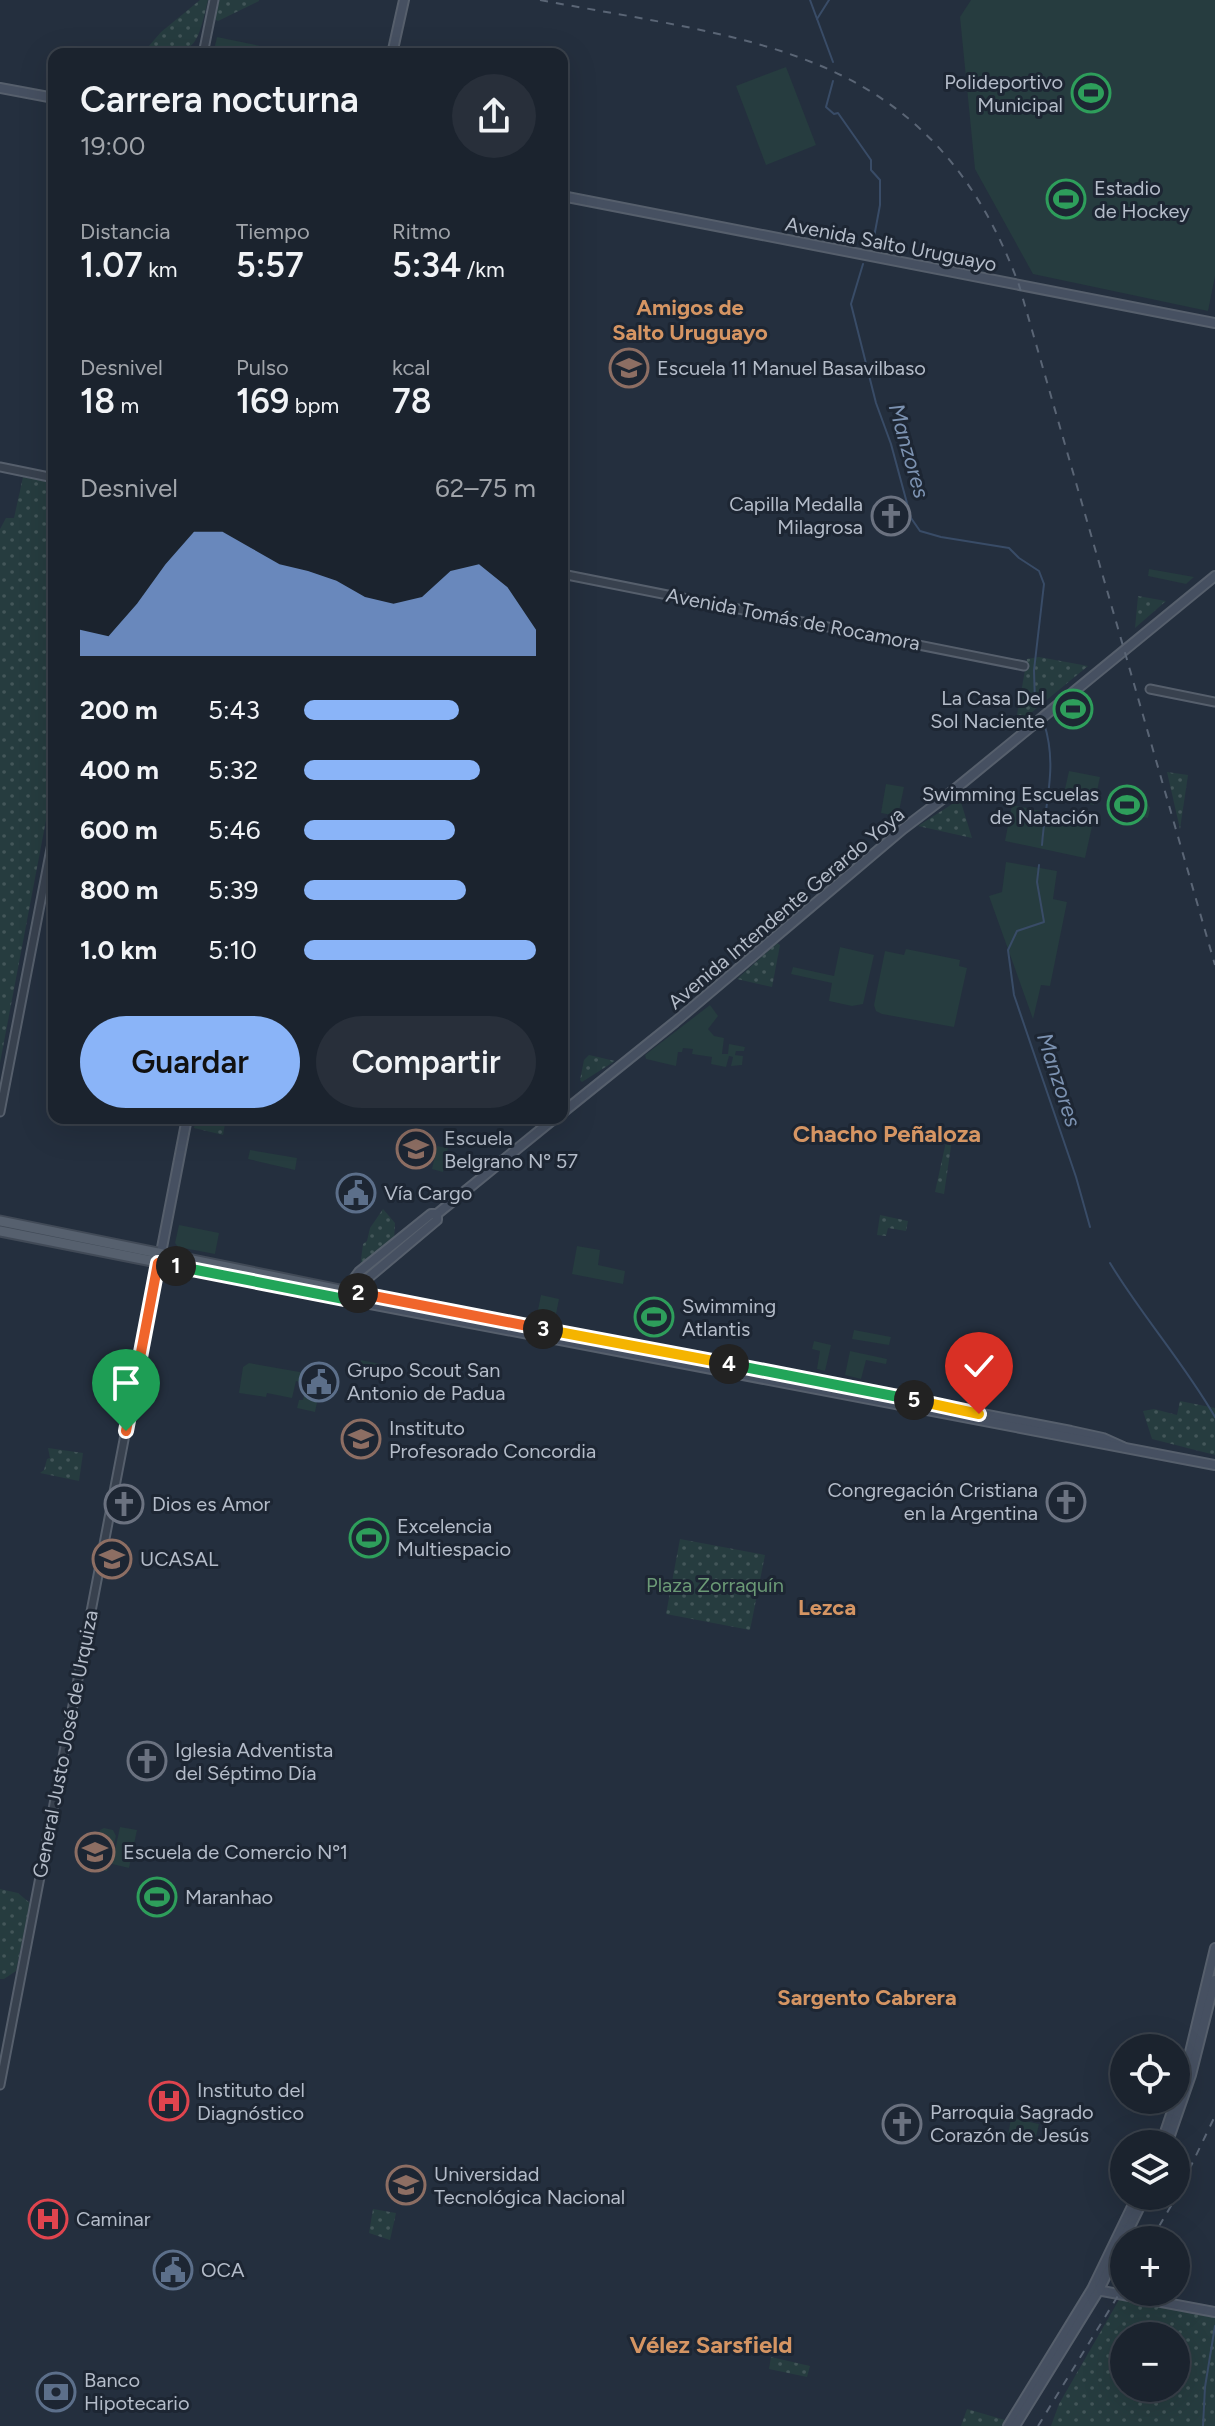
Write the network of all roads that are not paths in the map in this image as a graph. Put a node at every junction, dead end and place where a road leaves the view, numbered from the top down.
1 (214, 0) edge
2 (404, 0) edge
3 (204, 48) edge
4 (393, 48) edge
5 (0, 88) edge
6 (48, 97) edge
7 (568, 197) edge
8 (1215, 323) edge
9 (0, 467) edge
10 (48, 477) edge
11 (568, 575) edge
12 (1215, 576) edge
13 (1024, 666) dead end
14 (1150, 689) dead end
15 (1215, 702) edge
16 (48, 864) edge
17 (568, 1108) edge
18 (0, 1112) edge
19 (186, 1124) edge
20 (548, 1124) edge
21 (0, 1221) edge
22 (0, 1231) edge
23 (75, 1241) junction
24 (160, 1258) junction
25 (347, 1294) junction
26 (1215, 1465) edge
27 (1215, 1948) edge
28 (1215, 1980) edge
29 (0, 2085) edge
30 (1166, 2130) edge
31 (1172, 2130) edge
32 (1131, 2210) edge
33 (1138, 2210) edge
34 (1095, 2290) junction
35 (1215, 2312) edge
36 (1008, 2426) edge
37 (1015, 2426) edge

1 - 3 street
2 - 4 main road
5 - 6 main road
7 - 8 main road, Avenida Salto Uruguayo
9 - 10 street
11 - 13 street, Avenida Tomás de Rocamora
12 - 17 main road, Avenida Intendente Gerardo Yoya
14 - 15 street
16 - 18 street
19 - 24 main road
20 - 25 main road
21 - 23 main road
22 - 23 main road
23 - 24 main road
24 - 25 main road
24 - 29 street, General Justo José de Urquiza
25 - 26 main road
27 - 30 main road
28 - 31 main road
32 - 34 main road
33 - 34 main road
34 - 35 main road
34 - 36 main road
34 - 37 main road

